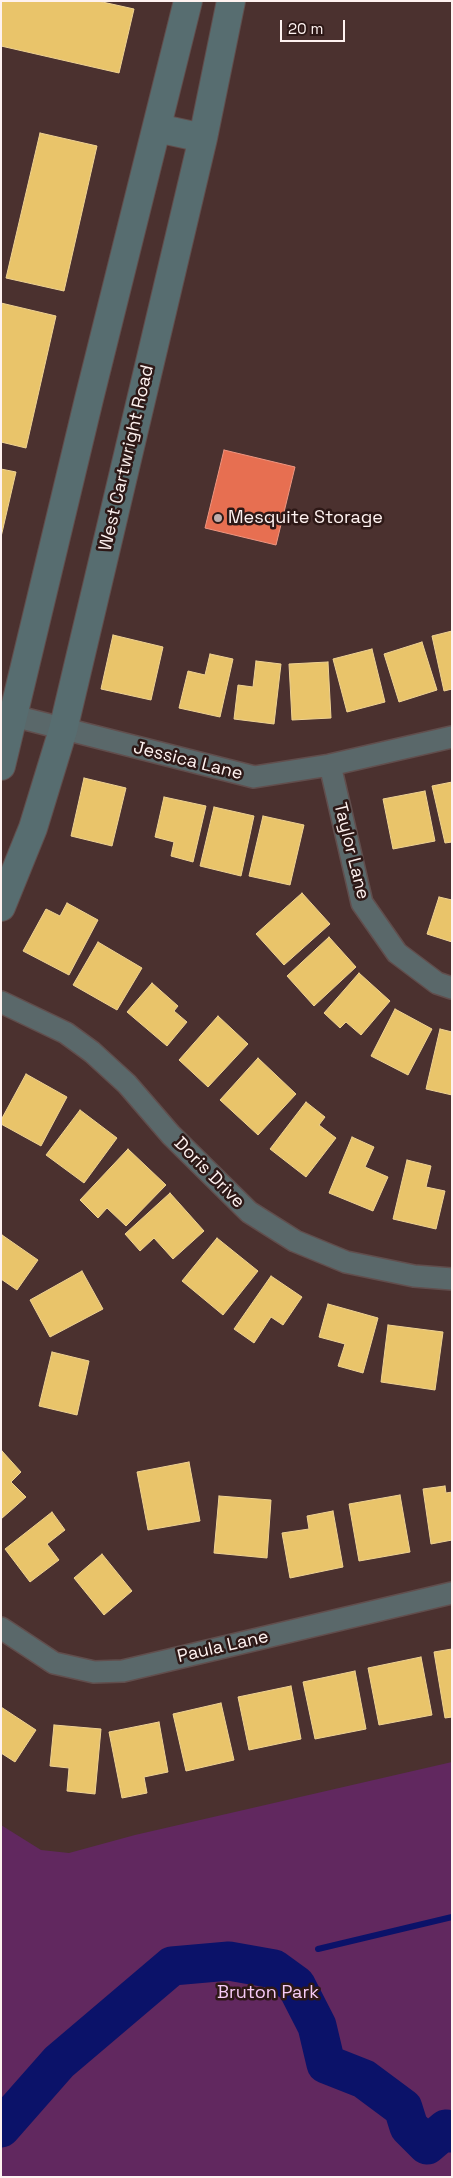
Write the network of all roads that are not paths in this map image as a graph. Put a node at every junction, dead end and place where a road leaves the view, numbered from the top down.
1 (188, 1) edge
2 (231, 1) edge
3 (158, 128) junction
4 (203, 138) junction
5 (14, 716) junction
6 (63, 730) junction
7 (452, 737) edge
8 (330, 765) junction
9 (1, 766) edge
10 (1, 908) edge
11 (452, 988) edge
12 (1, 1002) edge
13 (452, 1279) edge
14 (452, 1593) edge
15 (1, 1628) edge

1 - 3 main road
2 - 4 main road, West Cartwright Road
3 - 4 main road
3 - 5 main road
4 - 6 main road, West Cartwright Road
5 - 6 street, Jessica Lane
5 - 9 main road
6 - 8 street, Jessica Lane
6 - 10 main road, West Cartwright Road
7 - 8 street, Jessica Lane
8 - 11 street, Taylor Lane
12 - 13 street, Doris Drive
14 - 15 street, Paula Lane

